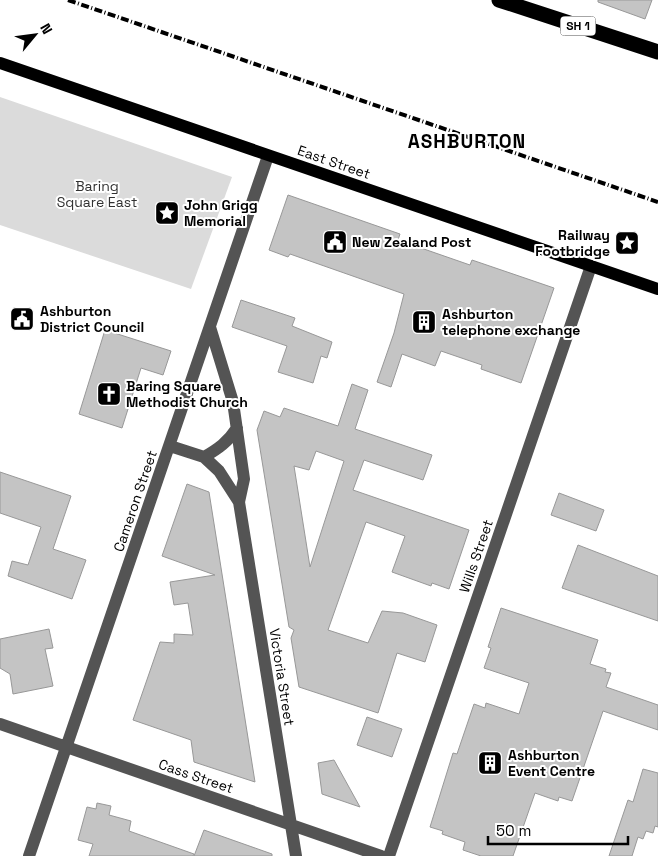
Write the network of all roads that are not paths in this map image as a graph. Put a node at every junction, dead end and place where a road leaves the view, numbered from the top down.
1 (499, 0) edge
2 (658, 52) edge
3 (0, 64) edge
4 (268, 156) junction
5 (591, 266) junction
6 (658, 289) edge
7 (210, 327) junction
8 (237, 428) junction
9 (170, 446) junction
10 (204, 457) junction
11 (239, 502) junction
12 (0, 724) edge
13 (67, 747) junction
14 (291, 824) junction
15 (29, 856) edge
16 (296, 856) edge
17 (382, 856) edge
18 (389, 856) edge

1 - 2 highway, SH 1
3 - 4 main road, East Street
4 - 5 main road, East Street
4 - 7 street, Cameron Street
5 - 6 main road, East Street
5 - 18 street, Wills Street
7 - 8 street, Victoria Street
7 - 9 street, Cameron Street
8 - 10 street
8 - 11 street, Victoria Street
9 - 10 street, Victoria Street
9 - 13 street, Cameron Street
10 - 11 street, Victoria Street
11 - 14 street, Victoria Street
12 - 13 street, Cass Street
13 - 14 street, Cass Street
13 - 15 street, Cameron Street
14 - 16 street, Victoria Street
14 - 17 street, Cass Street

